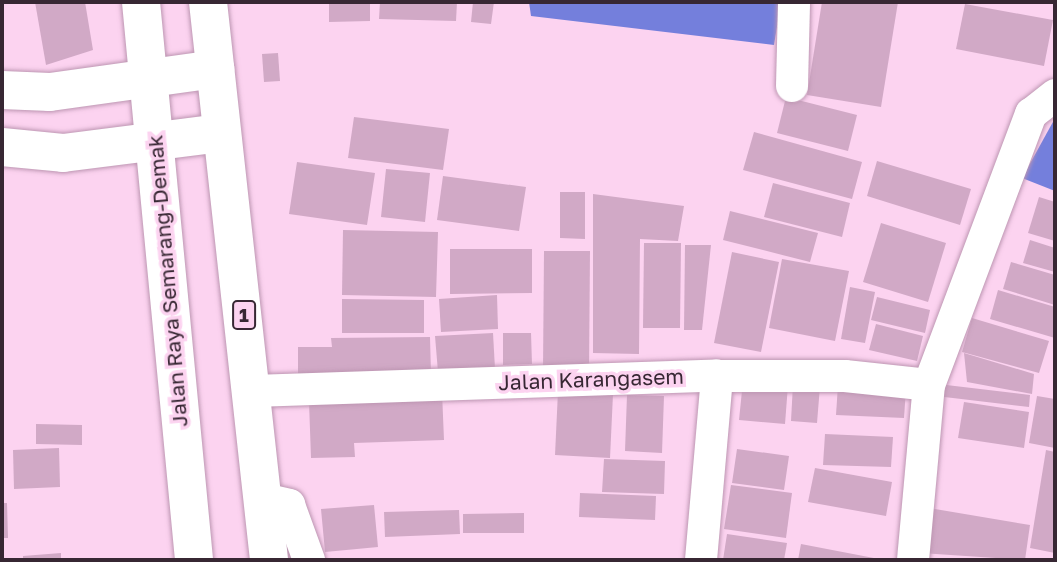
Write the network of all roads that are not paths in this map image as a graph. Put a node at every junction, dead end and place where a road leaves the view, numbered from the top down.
1 (141, 2) edge
2 (208, 2) edge
3 (794, 2) edge
4 (215, 69) junction
5 (148, 78) junction
6 (792, 86) dead end
7 (2, 90) edge
8 (1055, 95) edge
9 (222, 133) junction
10 (153, 143) junction
11 (2, 147) edge
12 (717, 376) junction
13 (929, 385) junction
14 (253, 391) junction
15 (264, 499) junction
16 (194, 560) edge
17 (269, 560) edge
18 (309, 560) edge
19 (701, 560) edge
20 (913, 560) edge

1 - 5 main road, Jalan Raya Semarang-Demak
2 - 4 main road, 1
3 - 6 street
4 - 5 main road
4 - 9 main road, 1
5 - 7 main road
5 - 10 main road, Jalan Raya Semarang-Demak
8 - 13 street
9 - 10 main road
9 - 14 main road, 1
10 - 11 main road
10 - 16 main road, Jalan Raya Semarang-Demak
12 - 13 street, Jalan Karangasem
12 - 14 street, Jalan Karangasem
12 - 19 street
13 - 20 street
14 - 15 main road, 1
15 - 17 main road, 1
15 - 18 street

